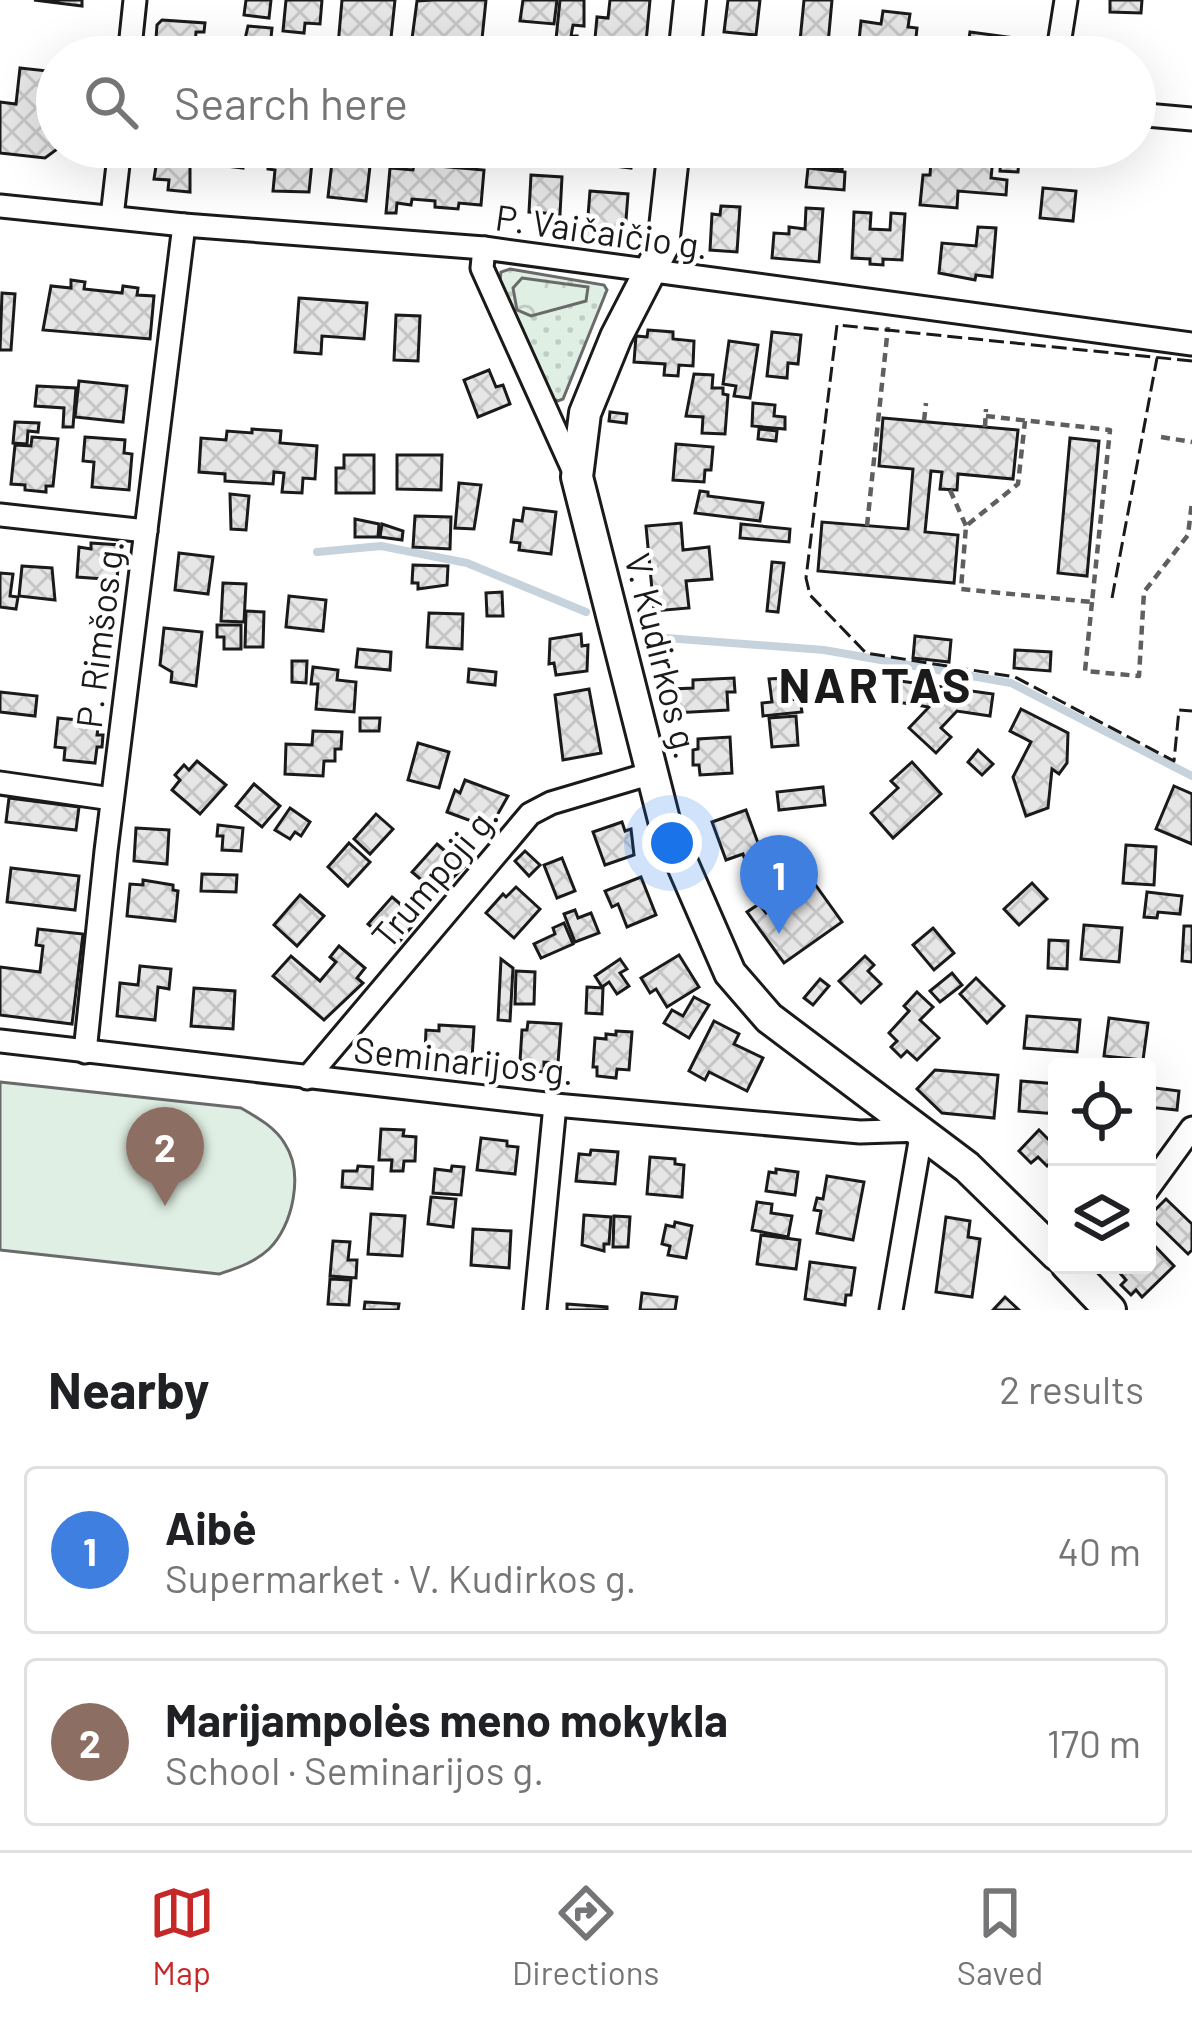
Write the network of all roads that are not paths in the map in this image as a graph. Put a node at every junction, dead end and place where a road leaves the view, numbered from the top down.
1 (135, 0) edge
2 (691, 0) edge
3 (1066, 0) edge
4 (131, 36) edge
5 (687, 36) edge
6 (1060, 36) edge
7 (1156, 116) edge
8 (1192, 119) edge
9 (118, 168) edge
10 (672, 168) edge
11 (0, 206) edge
12 (112, 218) junction
13 (184, 225) junction
14 (484, 248) junction
15 (650, 271) junction
16 (1192, 344) edge
17 (546, 409) junction
18 (585, 413) junction
19 (577, 477) junction
20 (0, 515) edge
21 (146, 531) junction
22 (652, 773) junction
23 (0, 783) edge
24 (112, 799) junction
25 (0, 1041) edge
26 (85, 1052) junction
27 (307, 1078) junction
28 (555, 1105) junction
29 (1192, 1128) edge
30 (922, 1130) junction
31 (1156, 1178) edge
32 (1048, 1243) edge
33 (1079, 1274) edge
34 (535, 1310) edge
35 (891, 1310) edge
36 (1110, 1310) edge

1 - 4 street
2 - 5 main road
3 - 6 street
7 - 8 street
9 - 12 street
10 - 15 main road, V. Kudirkos g.
11 - 12 street, P. Vaičaičio g.
12 - 13 street, P. Vaičaičio g.
13 - 14 street, P. Vaičaičio g.
13 - 21 street, P. Rimšos g.
14 - 15 street, P. Vaičaičio g.
14 - 17 street
15 - 16 street, P. Vaičaičio g.
15 - 18 main road, V. Kudirkos g.
17 - 18 street
17 - 19 street
18 - 19 main road, V. Kudirkos g.
19 - 22 main road, V. Kudirkos g.
20 - 21 street
21 - 24 street, P. Rimšos g.
22 - 27 street, Trumpoji g.
22 - 30 main road, V. Kudirkos g.
23 - 24 street
24 - 26 street, P. Rimšos g.
25 - 26 street, Seminarijos g.
26 - 27 street, Seminarijos g.
27 - 28 street, Seminarijos g.
28 - 30 street, Seminarijos g.
28 - 34 street
29 - 31 street
30 - 32 main road, V. Kudirkos g.
30 - 35 street
33 - 36 main road, V. Kudirkos g.

